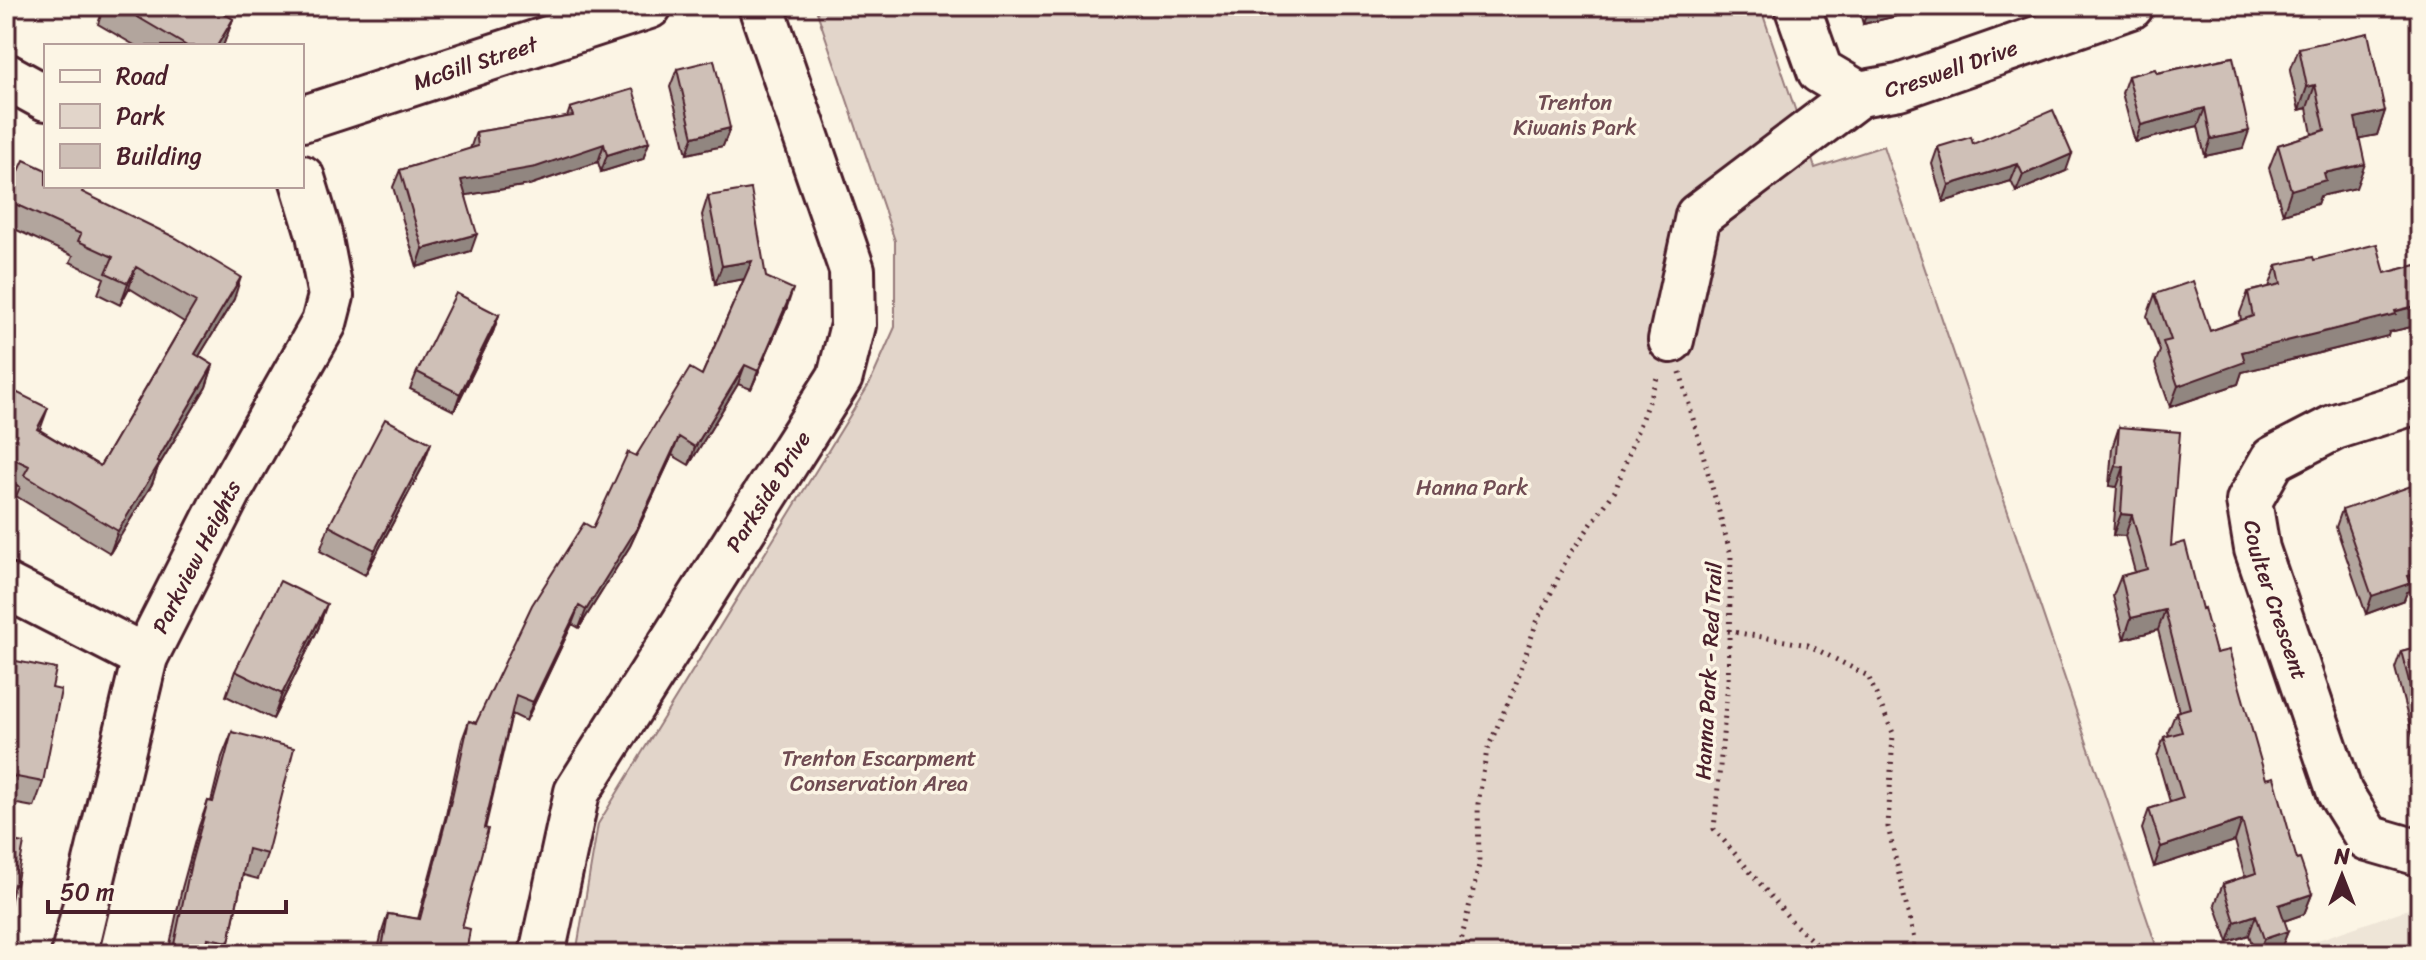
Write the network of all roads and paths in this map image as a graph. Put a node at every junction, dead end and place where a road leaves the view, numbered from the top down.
1 (649, 6) edge
2 (761, 6) edge
3 (1797, 6) edge
4 (2131, 6) edge
5 (6, 76) edge
6 (1859, 94) junction
7 (44, 97) edge
8 (304, 118) edge
9 (304, 185) edge
10 (1671, 340) junction
11 (2420, 400) edge
12 (6, 586) edge
13 (1728, 631) junction
14 (145, 657) junction
15 (2420, 853) edge
16 (74, 954) edge
17 (542, 954) edge
18 (1458, 954) edge
19 (1827, 954) edge
20 (1913, 954) edge

1 - 8 street, McGill Street
2 - 17 street, Parkside Drive
3 - 6 street, Creswell Drive
4 - 6 street, Creswell Drive
5 - 7 street
6 - 10 street
9 - 14 street, Parkview Heights
10 - 13 path, Hanna Park - Red Trail
10 - 18 path
11 - 15 street, Coulter Crescent
12 - 14 street
13 - 19 path, Hanna Park - Red Trail
13 - 20 path
14 - 16 street, Parkview Heights

